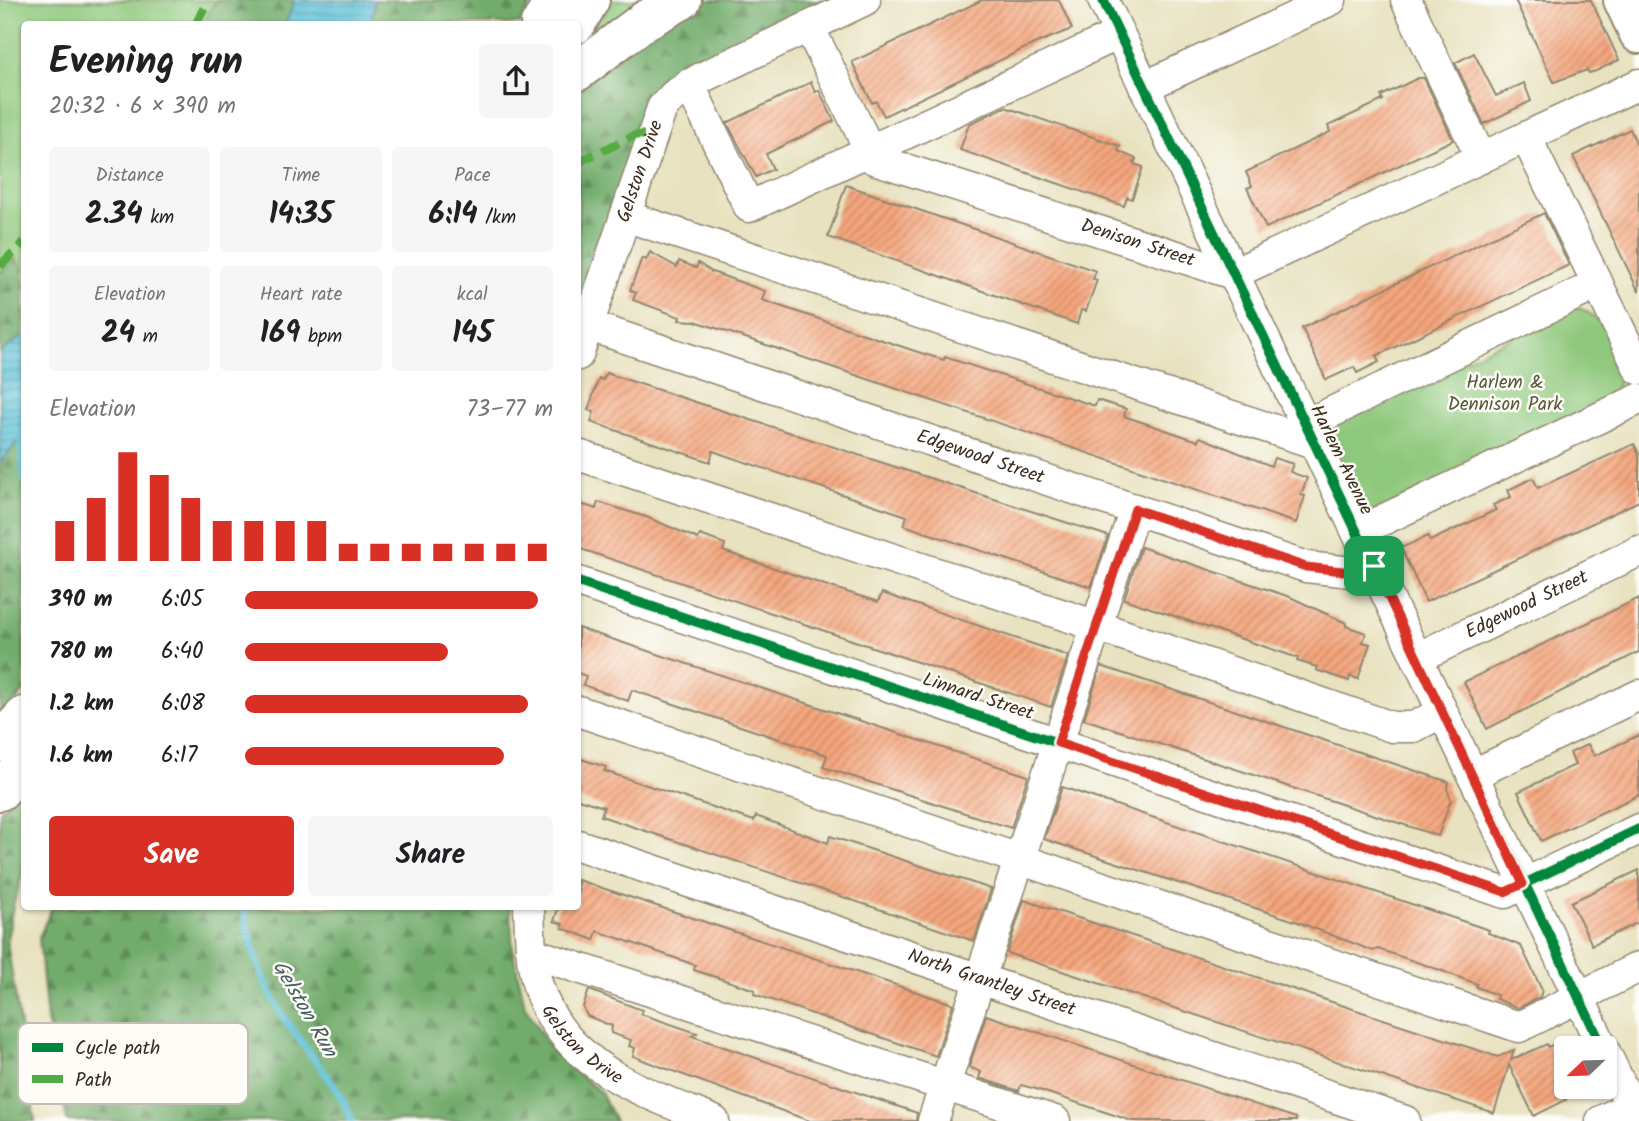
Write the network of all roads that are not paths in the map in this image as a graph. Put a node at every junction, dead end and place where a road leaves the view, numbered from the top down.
1 (555, 0) edge
2 (590, 0) edge
3 (682, 0) edge
4 (865, 0) edge
5 (1103, 0) edge
6 (1331, 0) edge
7 (1406, 0) edge
8 (1623, 0) edge
9 (542, 21) edge
10 (578, 21) edge
11 (810, 27) junction
12 (1119, 34) junction
13 (1639, 34) edge
14 (581, 69) edge
15 (1639, 84) edge
16 (689, 85) junction
17 (1144, 88) junction
18 (1526, 137) junction
19 (870, 150) junction
20 (1481, 158) junction
21 (625, 216) junction
22 (1233, 274) junction
23 (1598, 284) junction
24 (587, 325) junction
25 (581, 345) edge
26 (1639, 369) edge
27 (1639, 399) edge
28 (1309, 434) junction
29 (581, 456) edge
30 (1135, 509) junction
31 (1357, 532) junction
32 (1639, 551) edge
33 (1374, 566) junction
34 (581, 583) edge
35 (1097, 626) junction
36 (1417, 658) junction
37 (1639, 695) edge
38 (581, 712) edge
39 (1442, 712) junction
40 (21, 719) edge
41 (0, 742) edge
42 (1058, 743) junction
43 (21, 768) edge
44 (1472, 775) junction
45 (0, 791) edge
46 (1639, 829) edge
47 (581, 846) edge
48 (1019, 861) junction
49 (1523, 884) junction
50 (529, 910) edge
51 (532, 953) junction
52 (1639, 967) edge
53 (980, 977) junction
54 (1578, 997) junction
55 (1597, 1036) edge
56 (1617, 1074) edge
57 (945, 1085) junction
58 (1636, 1110) edge
59 (714, 1121) edge
60 (933, 1121) edge
61 (1055, 1121) edge
62 (1405, 1121) edge
63 (1601, 1121) edge

1 - 9 main road
2 - 10 main road
3 - 14 main road
4 - 11 street, Gelston Drive
5 - 12 street, Harlem Avenue
6 - 17 street
7 - 20 street
8 - 13 main road
11 - 16 street, Gelston Drive
11 - 19 street
12 - 17 street, Harlem Avenue
12 - 19 street
15 - 18 street
16 - 19 street
16 - 21 street, Gelston Drive
17 - 22 street, Harlem Avenue
18 - 20 street
18 - 23 street
19 - 22 street, Denison Street
20 - 22 street
21 - 24 street, Gelston Drive
21 - 28 street
22 - 28 street, Harlem Avenue
23 - 26 street
23 - 28 street
24 - 25 street, Gelston Drive
24 - 30 street, Edgewood Street
27 - 31 street
28 - 31 street, Harlem Avenue
29 - 35 street
30 - 33 street, Edgewood Street
30 - 35 street
31 - 33 street, Harlem Avenue
32 - 36 street, Edgewood Street
33 - 36 street, Harlem Avenue
34 - 42 street, Linnard Street
35 - 39 street
35 - 42 street
36 - 39 street, Harlem Avenue
37 - 44 street
38 - 48 street
39 - 44 street, Harlem Avenue
40 - 41 main road
42 - 48 street
42 - 49 street, Linnard Street
43 - 45 main road
44 - 49 street, Harlem Avenue
46 - 49 street, Linnard Street
47 - 53 street, North Grantley Street
48 - 53 street
48 - 54 street
49 - 54 street, Harlem Avenue
50 - 51 street, Gelston Drive
51 - 57 street
51 - 59 street, Gelston Drive
52 - 54 street
53 - 57 street
53 - 62 street, North Grantley Street
54 - 55 street, Harlem Avenue
56 - 58 street, Harlem Avenue
57 - 60 street
57 - 61 street
58 - 63 street

